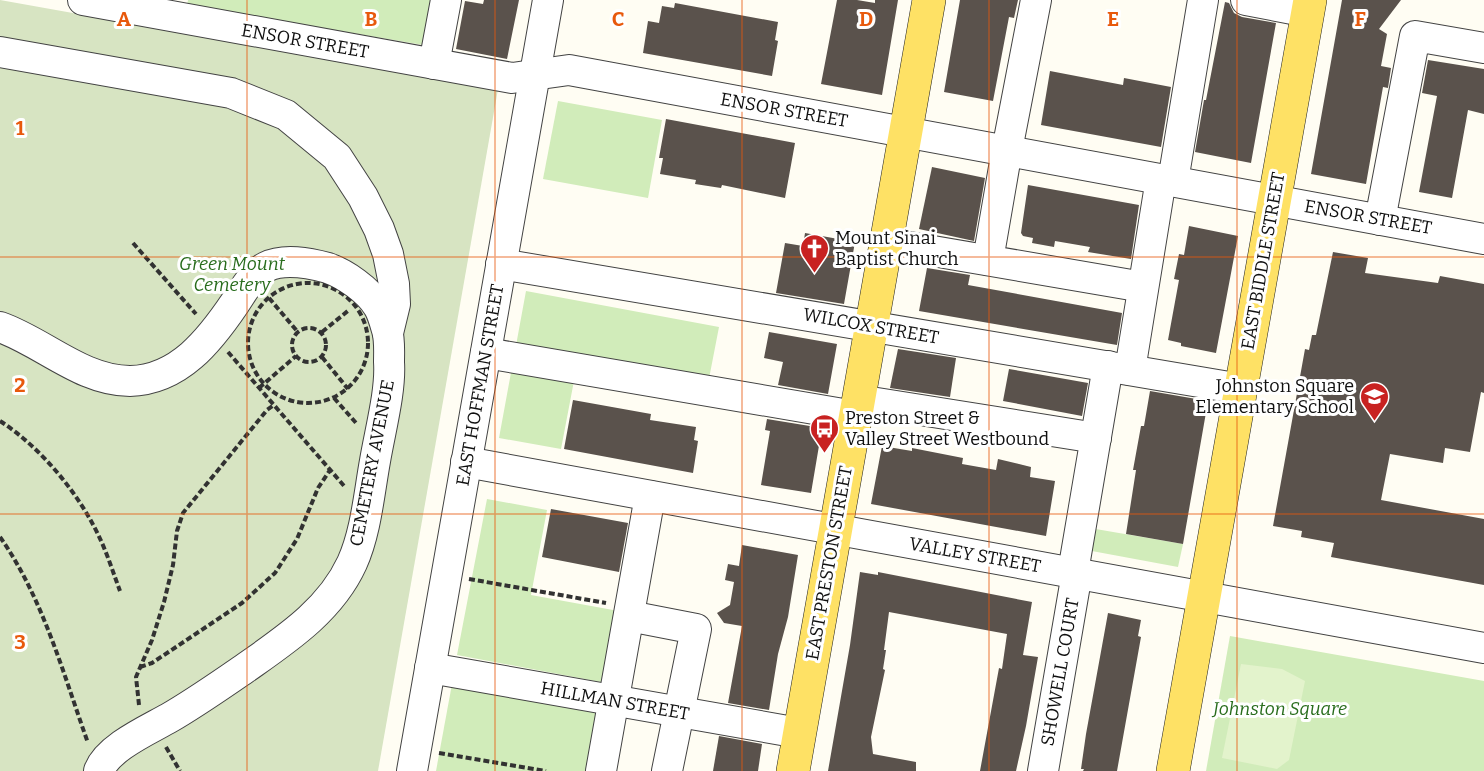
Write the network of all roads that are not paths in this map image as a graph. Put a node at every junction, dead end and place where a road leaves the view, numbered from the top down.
1 (83, 0) edge
2 (446, 0) edge
3 (548, 0) edge
4 (929, 0) edge
5 (1036, 0) edge
6 (1203, 0) edge
7 (1246, 0) edge
8 (1309, 6) edge
9 (164, 7) edge
10 (1484, 48) edge
11 (0, 52) edge
12 (434, 64) junction
13 (535, 75) junction
14 (906, 132) junction
15 (1006, 150) junction
16 (1167, 180) junction
17 (1275, 200) junction
18 (1380, 220) junction
19 (1484, 239) edge
20 (886, 243) junction
21 (988, 260) junction
22 (501, 264) junction
23 (1143, 287) junction
24 (871, 326) junction
25 (0, 327) edge
26 (388, 333) junction
27 (486, 353) junction
28 (1119, 368) junction
29 (1241, 389) junction
30 (857, 408) junction
31 (1096, 438) junction
32 (466, 462) junction
33 (650, 496) junction
34 (835, 530) junction
35 (1075, 573) junction
36 (1204, 596) junction
37 (629, 611) junction
38 (1484, 648) edge
39 (430, 668) junction
40 (614, 700) junction
41 (679, 712) junction
42 (800, 733) junction
43 (94, 758) edge
44 (422, 761) edge
45 (601, 771) edge
46 (667, 771) edge
47 (793, 771) edge
48 (1043, 771) edge
49 (1173, 771) edge

1 - 9 street, ENSOR STREET
2 - 12 street
3 - 13 street, EAST HOFFMAN STREET
4 - 14 main road, EAST PRESTON STREET
5 - 15 street
6 - 16 street, SHOWELL COURT
7 - 8 street
8 - 17 main road, EAST BIDDLE STREET
9 - 12 street, ENSOR STREET
10 - 18 street
11 - 26 street
12 - 13 street, ENSOR STREET
13 - 14 street, ENSOR STREET
13 - 22 street, EAST HOFFMAN STREET
14 - 15 street, ENSOR STREET
14 - 20 main road, EAST PRESTON STREET
15 - 16 street, ENSOR STREET
15 - 21 street
16 - 17 street, ENSOR STREET
16 - 23 street, SHOWELL COURT
17 - 18 street, ENSOR STREET
17 - 29 main road, EAST BIDDLE STREET
18 - 19 street, ENSOR STREET
20 - 21 street
20 - 24 main road, EAST PRESTON STREET
21 - 23 street
22 - 24 street, WILCOX STREET
22 - 27 street, EAST HOFFMAN STREET
23 - 28 street, SHOWELL COURT
24 - 28 street, WILCOX STREET
24 - 30 main road, EAST PRESTON STREET
25 - 26 street, CEMETERY AVENUE
26 - 43 street, CEMETERY AVENUE
27 - 30 street
27 - 32 street, EAST HOFFMAN STREET
28 - 29 street, WILCOX STREET
28 - 31 street, SHOWELL COURT
29 - 36 main road, EAST BIDDLE STREET
30 - 31 street
30 - 34 main road, EAST PRESTON STREET
31 - 35 street, SHOWELL COURT
32 - 33 street, VALLEY STREET
32 - 39 street, EAST HOFFMAN STREET
33 - 34 street, VALLEY STREET
33 - 37 street
34 - 35 street, VALLEY STREET
34 - 42 main road, EAST PRESTON STREET
35 - 36 street, VALLEY STREET
35 - 48 street, SHOWELL COURT
36 - 38 street, VALLEY STREET
36 - 49 main road, EAST BIDDLE STREET
37 - 40 street
37 - 41 street
39 - 40 street, HILLMAN STREET
39 - 44 street, EAST HOFFMAN STREET
40 - 41 street, HILLMAN STREET
40 - 45 street
41 - 42 street, HILLMAN STREET
41 - 46 street
42 - 47 main road, EAST PRESTON STREET

